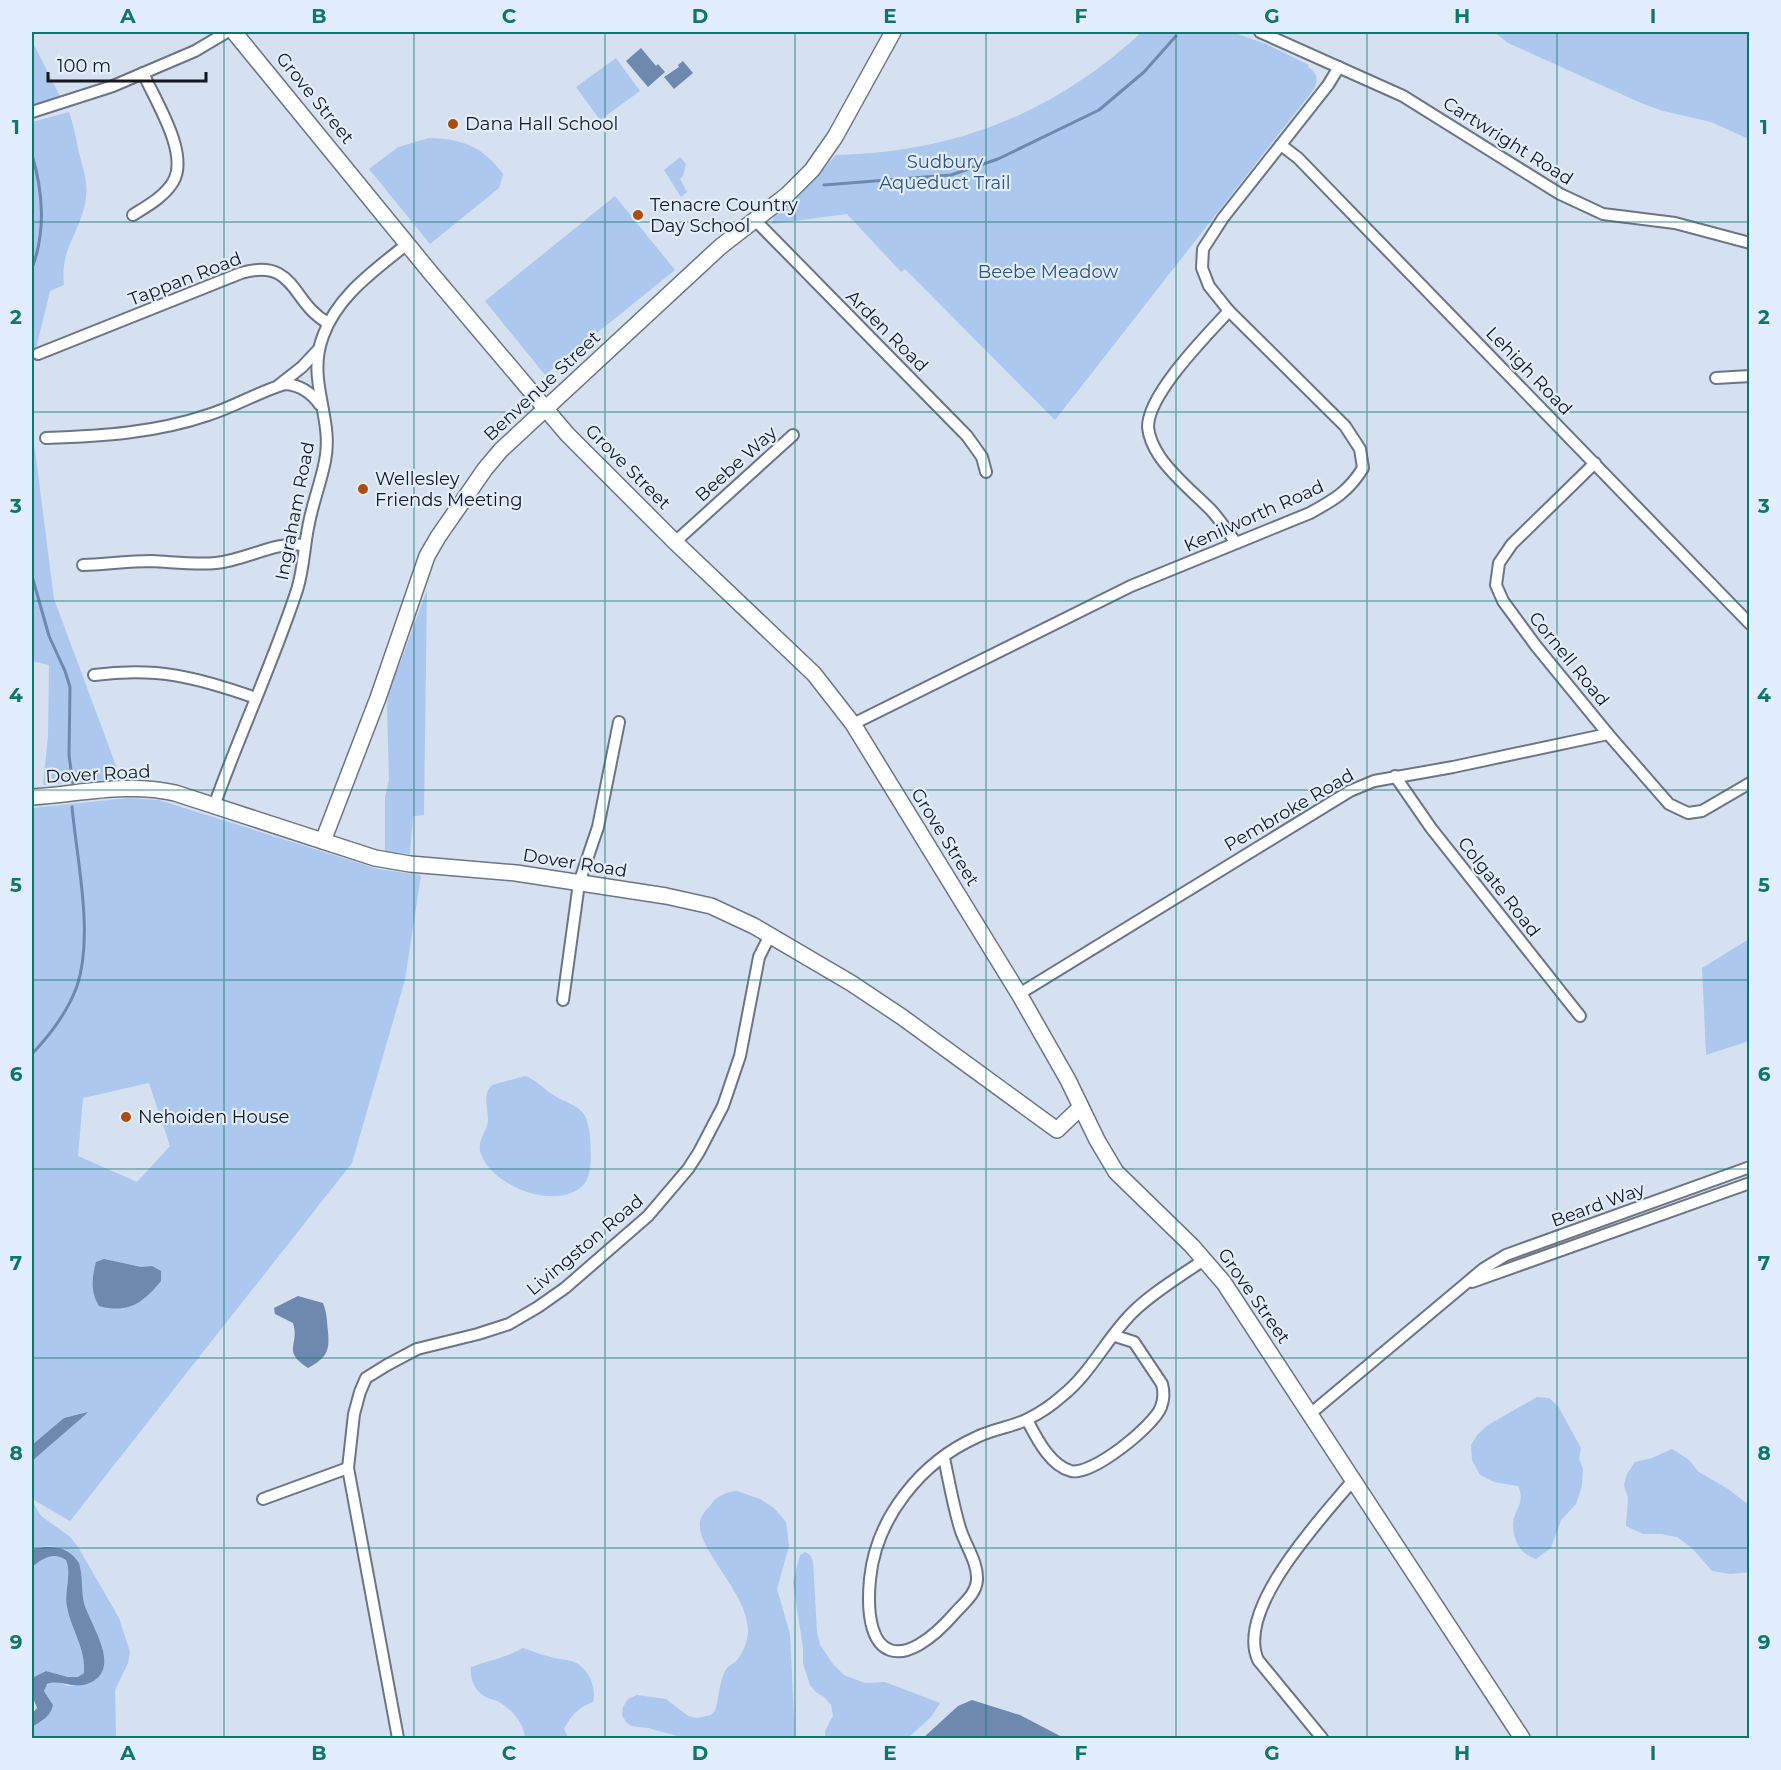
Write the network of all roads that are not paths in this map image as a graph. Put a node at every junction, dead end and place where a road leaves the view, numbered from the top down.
1 (227, 32) edge
2 (234, 32) edge
3 (893, 32) edge
4 (1260, 32) edge
5 (1340, 67) junction
6 (143, 73) junction
7 (32, 112) edge
8 (1281, 145) junction
9 (133, 215) dead end
10 (754, 220) junction
11 (1749, 243) edge
12 (407, 244) junction
13 (1229, 311) junction
14 (328, 323) junction
15 (320, 344) junction
16 (38, 354) dead end
17 (1749, 376) edge
18 (1716, 378) dead end
19 (276, 387) junction
20 (322, 408) junction
21 (545, 409) junction
22 (793, 435) dead end
23 (46, 438) dead end
24 (1595, 463) junction
25 (986, 472) dead end
26 (675, 542) junction
27 (1236, 543) junction
28 (305, 545) junction
29 (83, 565) dead end
30 (1749, 624) edge
31 (94, 675) dead end
32 (256, 698) junction
33 (619, 722) dead end
34 (853, 724) junction
35 (1608, 734) junction
36 (1395, 776) junction
37 (1749, 783) edge
38 (32, 797) edge
39 (214, 806) junction
40 (323, 841) junction
41 (579, 883) junction
42 (770, 935) junction
43 (1019, 994) junction
44 (563, 1000) dead end
45 (1580, 1016) dead end
46 (1081, 1107) junction
47 (1749, 1167) edge
48 (1749, 1182) edge
49 (1205, 1259) junction
50 (1464, 1285) junction
51 (1128, 1319) junction
52 (1115, 1336) junction
53 (1134, 1342) junction
54 (1310, 1414) junction
55 (1027, 1420) junction
56 (944, 1458) junction
57 (348, 1468) junction
58 (1354, 1479) junction
59 (264, 1499) dead end
60 (398, 1738) edge
61 (1322, 1738) edge
62 (1522, 1738) edge

1 - 6 street
2 - 12 street, Grove Street
3 - 10 street, Benvenue Street
4 - 5 street, Cartwright Road
5 - 8 street, Kenilworth Road
5 - 11 street, Cartwright Road
6 - 7 street
6 - 9 street
8 - 13 street, Kenilworth Road
8 - 24 street, Lehigh Road
10 - 21 street, Benvenue Street
10 - 25 street, Arden Road
12 - 14 street, Ingraham Road
12 - 21 street, Grove Street
13 - 27 street
13 - 27 street, Kenilworth Road
14 - 15 street, Ingraham Road
14 - 16 street, Tappan Road
15 - 19 street
15 - 20 street, Ingraham Road
17 - 18 street
19 - 20 street
19 - 23 street
20 - 28 street, Ingraham Road
21 - 26 street, Grove Street
21 - 40 street, Benvenue Street
22 - 26 street, Beebe Way
24 - 30 street, Lehigh Road
24 - 35 street, Cornell Road
26 - 34 street, Grove Street
27 - 34 street, Kenilworth Road
28 - 29 street
28 - 32 street, Ingraham Road
31 - 32 street
32 - 39 street, Ingraham Road
33 - 41 street
34 - 43 street, Grove Street
35 - 36 street, Pembroke Road
35 - 37 street, Cornell Road
36 - 43 street, Pembroke Road
36 - 45 street, Colgate Road
38 - 39 street, Dover Road
39 - 40 street, Dover Road
40 - 41 street, Dover Road
41 - 42 street, Dover Road
41 - 44 street
42 - 46 street, Dover Road
42 - 57 street, Livingston Road
43 - 46 street, Grove Street
46 - 49 street, Grove Street
47 - 50 street, Beard Way
48 - 50 street, Beard Way
49 - 51 street
49 - 54 street, Grove Street
50 - 54 street, Beard Way
51 - 52 street
51 - 53 street
52 - 53 street
52 - 55 street
53 - 55 street
54 - 58 street, Grove Street
55 - 56 street
56 - 56 street
57 - 59 street
57 - 60 street, Livingston Road
58 - 61 street
58 - 62 street, Grove Street

